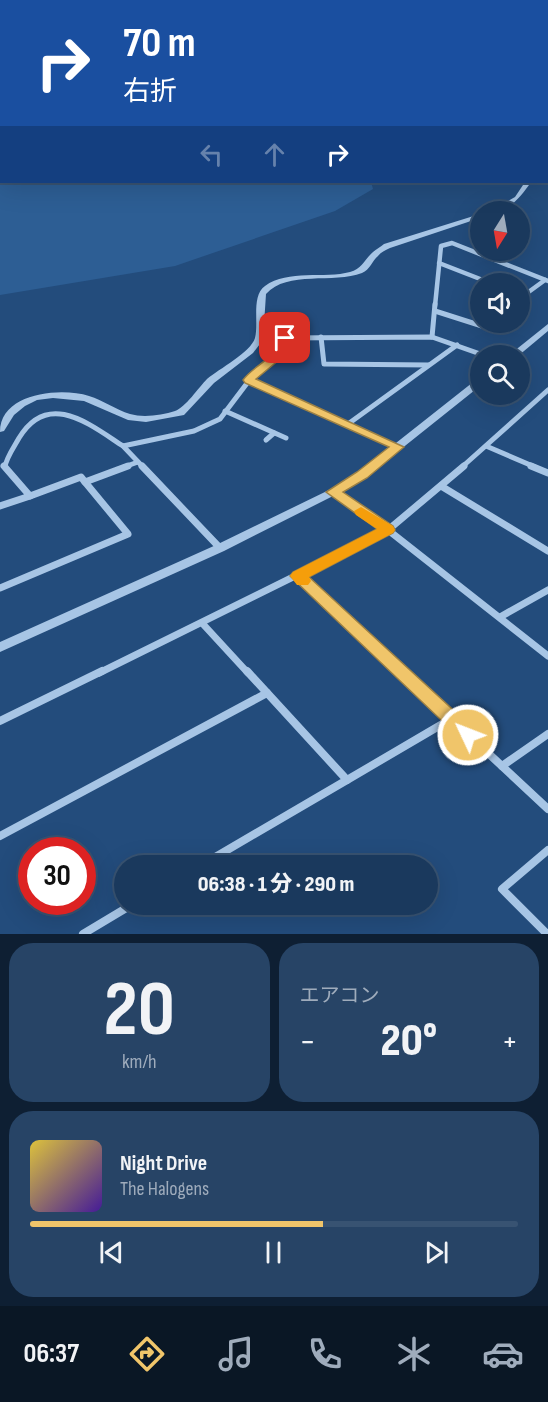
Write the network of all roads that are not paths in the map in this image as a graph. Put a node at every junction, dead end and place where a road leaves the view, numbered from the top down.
1 (527, 183) edge
2 (512, 201) edge
3 (470, 219) edge
4 (439, 263) junction
5 (470, 275) edge
6 (546, 281) edge
7 (530, 290) edge
8 (435, 311) junction
9 (470, 322) edge
10 (548, 327) edge
11 (321, 337) junction
12 (432, 337) junction
13 (456, 345) junction
14 (526, 345) edge
15 (470, 350) edge
16 (429, 365) junction
17 (249, 380) junction
18 (470, 389) edge
19 (548, 390) edge
20 (225, 411) junction
21 (348, 424) junction
22 (0, 429) edge
23 (274, 433) junction
24 (286, 438) dead end
25 (266, 440) dead end
26 (123, 446) junction
27 (486, 446) junction
28 (398, 447) junction
29 (138, 462) junction
30 (548, 473) edge
31 (85, 482) junction
32 (441, 486) junction
33 (333, 492) junction
34 (30, 495) junction
35 (0, 506) edge
36 (388, 530) junction
37 (220, 548) junction
38 (548, 551) edge
39 (298, 576) junction
40 (0, 588) edge
41 (548, 590) edge
42 (500, 617) junction
43 (202, 623) junction
44 (0, 647) edge
45 (548, 656) edge
46 (267, 693) junction
47 (451, 719) junction
48 (0, 721) edge
49 (548, 734) edge
50 (502, 766) junction
51 (347, 780) junction
52 (548, 809) edge
53 (0, 836) edge
54 (548, 850) edge
55 (219, 855) edge
56 (115, 915) edge
57 (83, 934) edge
58 (547, 934) edge

1 - 2 street
3 - 22 street
4 - 5 street
4 - 6 street
4 - 8 street
6 - 7 street
8 - 9 street
8 - 12 street
10 - 14 street
11 - 12 street
11 - 16 street
11 - 17 street
12 - 13 street
13 - 15 street
13 - 16 street
16 - 21 street
17 - 20 street
17 - 21 street
18 - 28 street
19 - 27 street
20 - 23 street
20 - 26 street
21 - 28 street
23 - 24 street
23 - 25 street
26 - 29 street
26 - 34 street
27 - 30 street
27 - 32 street
28 - 33 street
29 - 31 street
29 - 37 street
31 - 34 street
31 - 40 street
32 - 36 street
32 - 38 street
33 - 36 street
33 - 37 street
34 - 35 street
36 - 39 street
36 - 42 street
37 - 44 street
39 - 43 street
39 - 47 street
41 - 42 street
42 - 45 street
43 - 46 street
43 - 48 street
46 - 51 street
46 - 53 street
47 - 50 street
47 - 51 street
49 - 50 street
50 - 52 street
51 - 55 street
54 - 58 street
56 - 57 street

